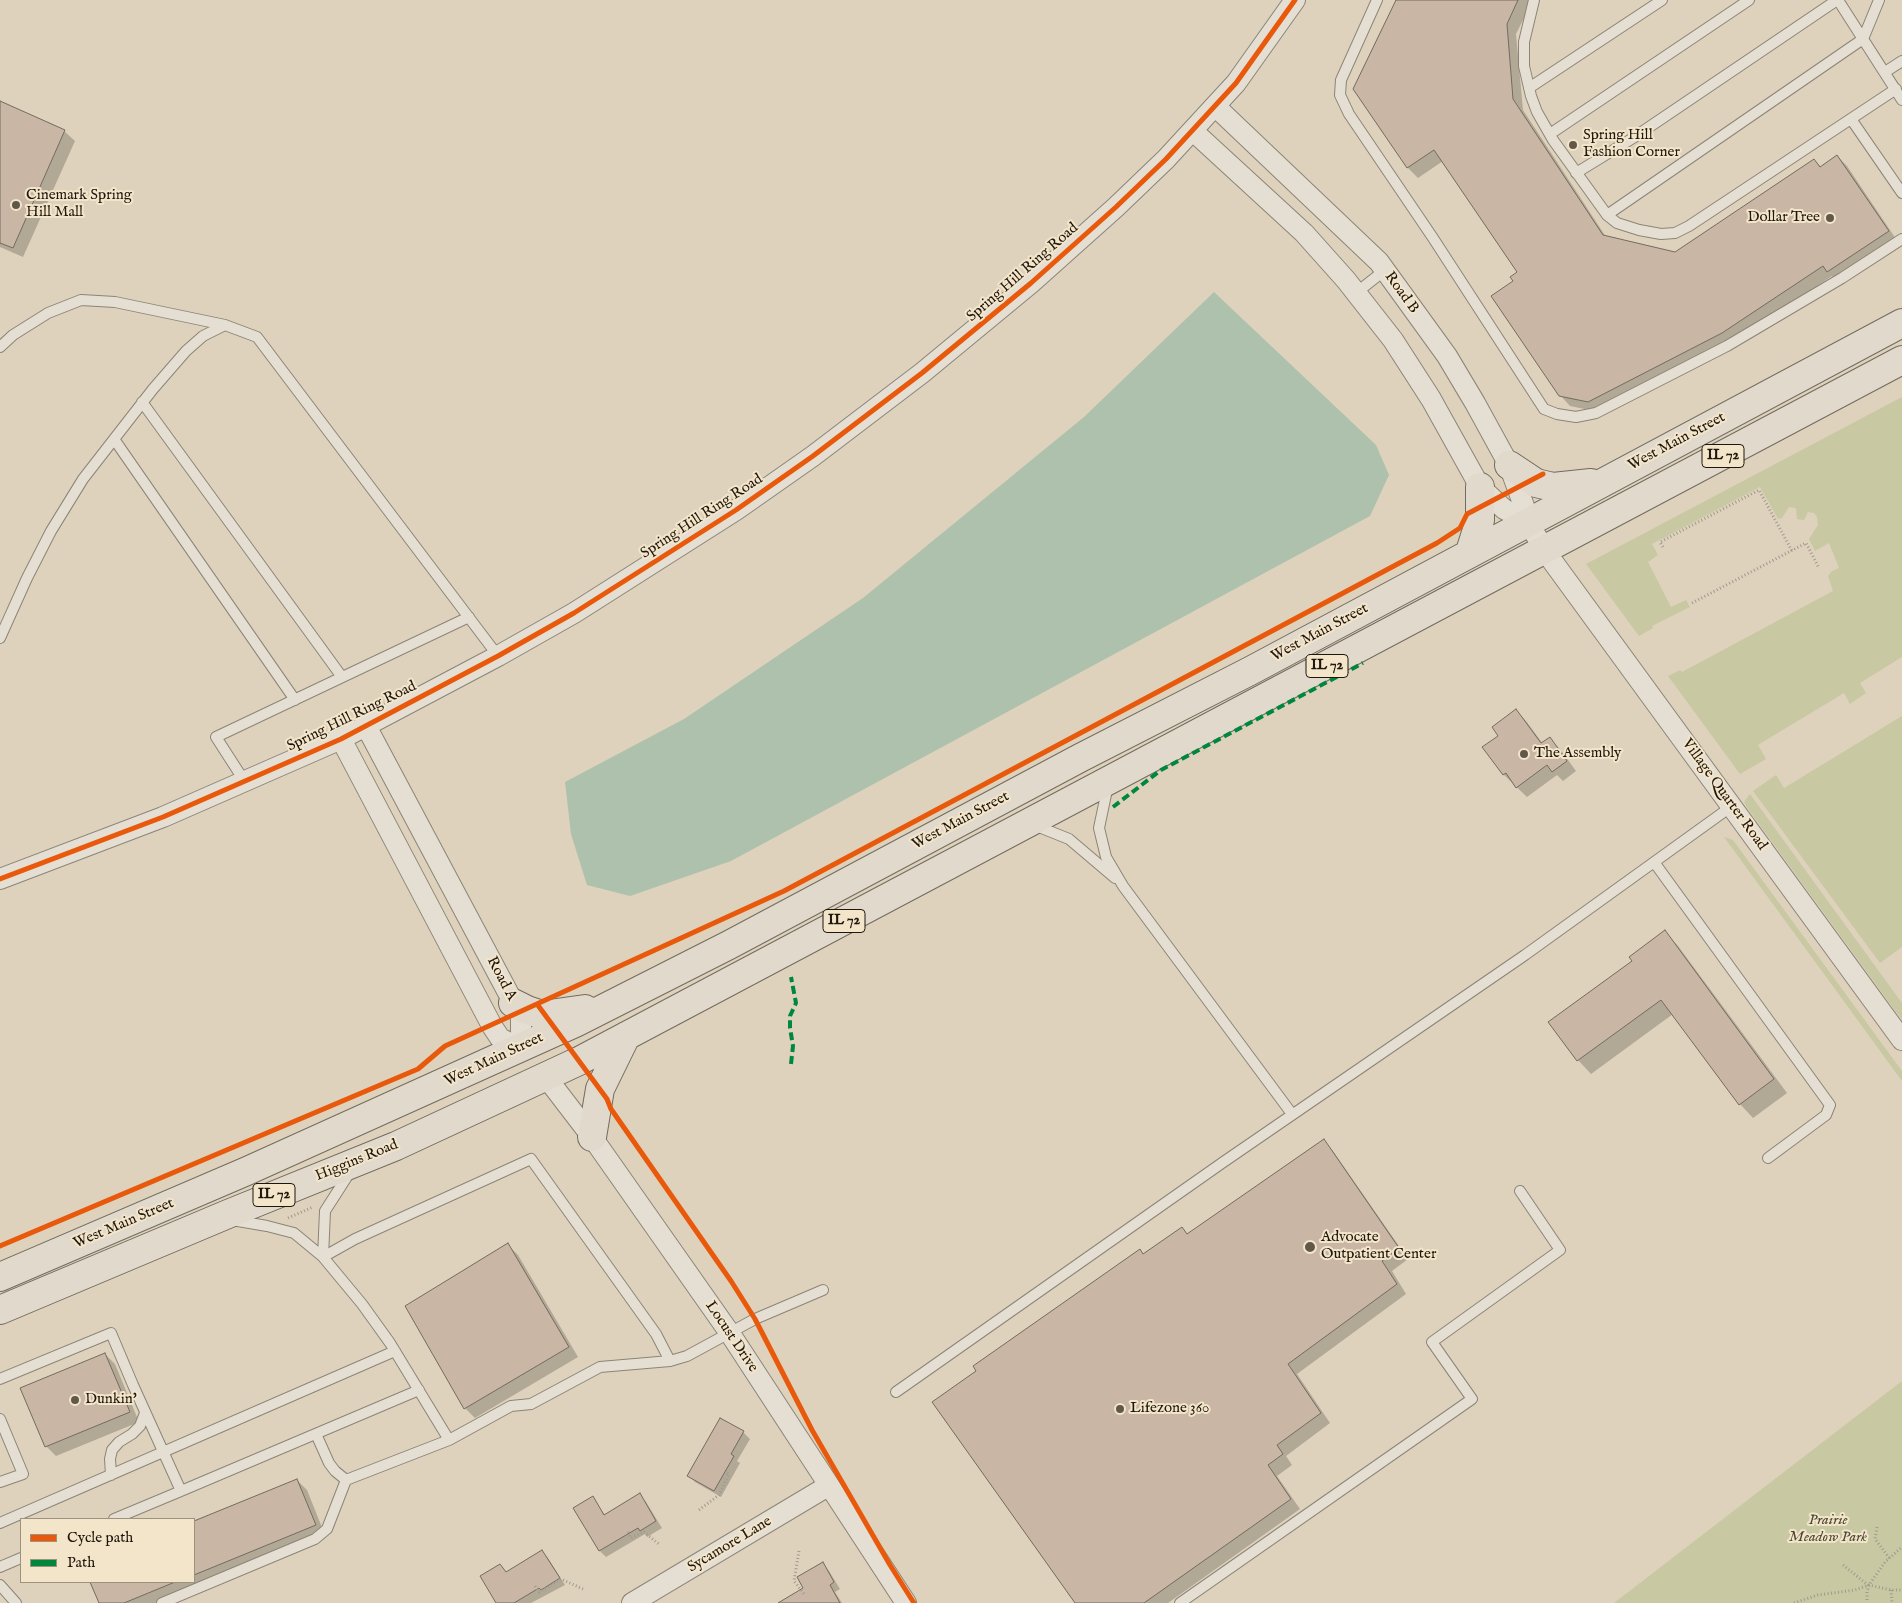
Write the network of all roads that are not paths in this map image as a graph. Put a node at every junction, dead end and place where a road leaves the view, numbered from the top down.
1 (1295, 0) edge
2 (1377, 0) edge
3 (1534, 0) edge
4 (1662, 0) edge
5 (1749, 0) edge
6 (1837, 0) edge
7 (1880, 0) edge
8 (1864, 40) junction
9 (1902, 61) edge
10 (1885, 72) junction
11 (1529, 88) junction
12 (1896, 89) junction
13 (1902, 100) edge
14 (1216, 106) junction
15 (1851, 119) junction
16 (1192, 131) junction
17 (1550, 134) junction
18 (1576, 173) junction
19 (1902, 192) edge
20 (1607, 215) junction
21 (1902, 239) edge
22 (1385, 270) junction
23 (1356, 293) junction
24 (1902, 323) edge
25 (225, 325) junction
26 (0, 346) edge
27 (1902, 360) edge
28 (142, 402) junction
29 (114, 439) junction
30 (1509, 465) junction
31 (1605, 481) junction
32 (1480, 487) junction
33 (1528, 522) junction
34 (1545, 551) junction
35 (1470, 552) junction
36 (5, 613) edge
37 (469, 617) junction
38 (0, 638) edge
39 (498, 656) junction
40 (342, 678) junction
41 (295, 700) junction
42 (366, 726) junction
43 (341, 739) junction
44 (245, 782) junction
45 (1108, 782) junction
46 (1732, 806) junction
47 (1020, 829) junction
48 (1654, 862) junction
49 (0, 878) edge
50 (1123, 886) junction
51 (514, 1003) junction
52 (609, 1006) junction
53 (626, 1036) junction
54 (1902, 1040) edge
55 (520, 1048) junction
56 (546, 1077) junction
57 (1292, 1114) junction
58 (592, 1137) junction
59 (1768, 1158) dead end
60 (358, 1161) junction
61 (1520, 1191) dead end
62 (219, 1218) junction
63 (323, 1257) junction
64 (0, 1277) edge
65 (823, 1290) dead end
66 (0, 1310) edge
67 (729, 1332) junction
68 (395, 1351) junction
69 (670, 1361) junction
70 (0, 1380) edge
71 (419, 1390) junction
72 (896, 1392) dead end
73 (145, 1413) junction
74 (0, 1419) edge
75 (316, 1434) junction
76 (449, 1440) junction
77 (164, 1452) junction
78 (111, 1475) junction
79 (346, 1480) junction
80 (0, 1482) edge
81 (828, 1486) junction
82 (182, 1491) junction
83 (116, 1518) edge
84 (0, 1523) edge
85 (20, 1558) edge
86 (0, 1567) edge
87 (0, 1585) edge
88 (16, 1603) edge
89 (162, 1603) edge
90 (632, 1603) edge
91 (906, 1603) edge
92 (1180, 1603) edge

1 - 14 street, Spring Hill Ring Road
2 - 21 lane
3 - 11 lane
4 - 11 lane
5 - 17 lane
6 - 8 lane
6 - 18 lane
7 - 8 lane
8 - 10 lane
8 - 20 lane
9 - 10 lane
10 - 12 lane
11 - 17 lane
12 - 13 lane
12 - 15 lane
14 - 16 street, Spring Hill Ring Road
14 - 22 street, Road B
15 - 19 lane
15 - 20 lane
16 - 23 street
16 - 39 street, Spring Hill Ring Road
17 - 18 lane
18 - 20 lane
22 - 23 lane
22 - 30 street, Road B
23 - 32 street
24 - 31 main road, West Main Street / IL 72
25 - 26 lane
25 - 28 lane
25 - 37 lane
27 - 34 main road, IL 72
28 - 29 lane
28 - 40 lane
29 - 36 lane
29 - 41 lane
30 - 31 main road
30 - 33 street, Road B
31 - 33 main road, West Main Street / IL 72
32 - 33 street
32 - 35 main road
33 - 34 street, Road B
33 - 35 main road, West Main Street / IL 72
34 - 45 main road, IL 72
34 - 46 street, Village Quarter Road
35 - 52 main road, West Main Street / IL 72
36 - 38 lane
37 - 39 lane
37 - 40 lane
39 - 42 street, Spring Hill Ring Road
40 - 41 lane
41 - 44 lane
42 - 43 street, Spring Hill Ring Road
42 - 51 street, Road A
43 - 44 street, Spring Hill Ring Road
43 - 55 street, Road A
44 - 49 street, Spring Hill Ring Road
45 - 47 main road, IL 72
45 - 50 lane
46 - 48 lane
46 - 54 street, Village Quarter Road
47 - 50 lane
47 - 53 main road, IL 72
48 - 57 lane
48 - 59 lane
50 - 57 lane
51 - 52 main road
51 - 55 street, Road A
52 - 55 main road, West Main Street / IL 72
53 - 56 main road, IL 72
53 - 58 main road
55 - 56 main road
55 - 64 main road, West Main Street / IL 72
56 - 58 street, Locust Drive
56 - 60 main road, Higgins Road / IL 72
57 - 72 lane
58 - 67 street, Locust Drive
60 - 62 main road, Higgins Road / IL 72
60 - 63 lane
61 - 92 lane
62 - 63 lane
62 - 66 main road, Higgins Road / IL 72
63 - 68 lane
63 - 69 lane
65 - 67 lane
67 - 69 lane
67 - 81 street, Locust Drive
68 - 71 lane
68 - 77 lane
69 - 76 lane
70 - 73 lane
71 - 75 lane
71 - 76 lane
73 - 77 lane
73 - 78 lane
74 - 80 lane
75 - 79 lane
75 - 82 lane
76 - 79 lane
77 - 78 lane
77 - 82 lane
78 - 84 lane
79 - 89 lane
81 - 90 street, Sycamore Lane
81 - 91 street, Locust Drive
82 - 83 lane
85 - 86 lane
87 - 88 lane

